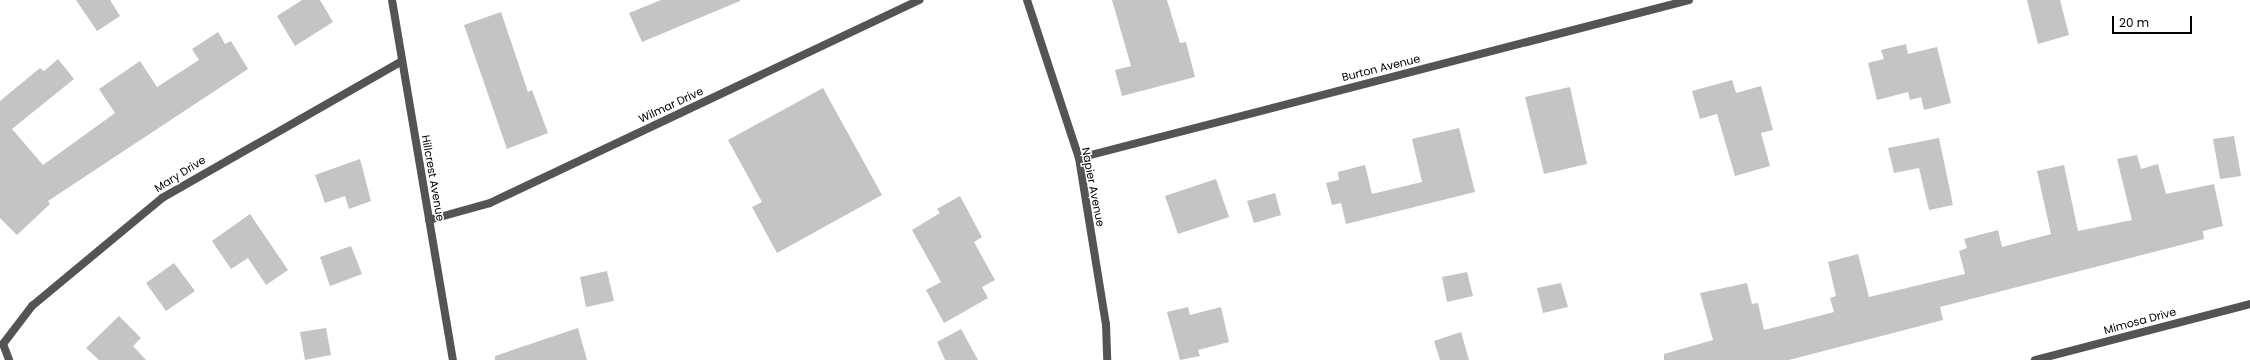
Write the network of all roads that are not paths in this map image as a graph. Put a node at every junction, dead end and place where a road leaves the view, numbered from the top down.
1 (392, 0) edge
2 (919, 0) edge
3 (1027, 0) edge
4 (1689, 0) edge
5 (402, 61) junction
6 (1079, 158) junction
7 (429, 220) junction
8 (2250, 304) edge
9 (1, 344) edge
10 (9, 360) edge
11 (453, 360) edge
12 (1107, 360) edge
13 (2035, 360) edge

1 - 5 street, Hillcrest Avenue
2 - 7 street, Wilmar Drive
3 - 6 street, Napier Avenue
4 - 6 street, Burton Avenue
5 - 7 street, Hillcrest Avenue
5 - 9 street, Mary Drive
6 - 12 street, Napier Avenue
7 - 11 street, Hillcrest Avenue
8 - 13 street, Mimosa Drive
9 - 10 street

